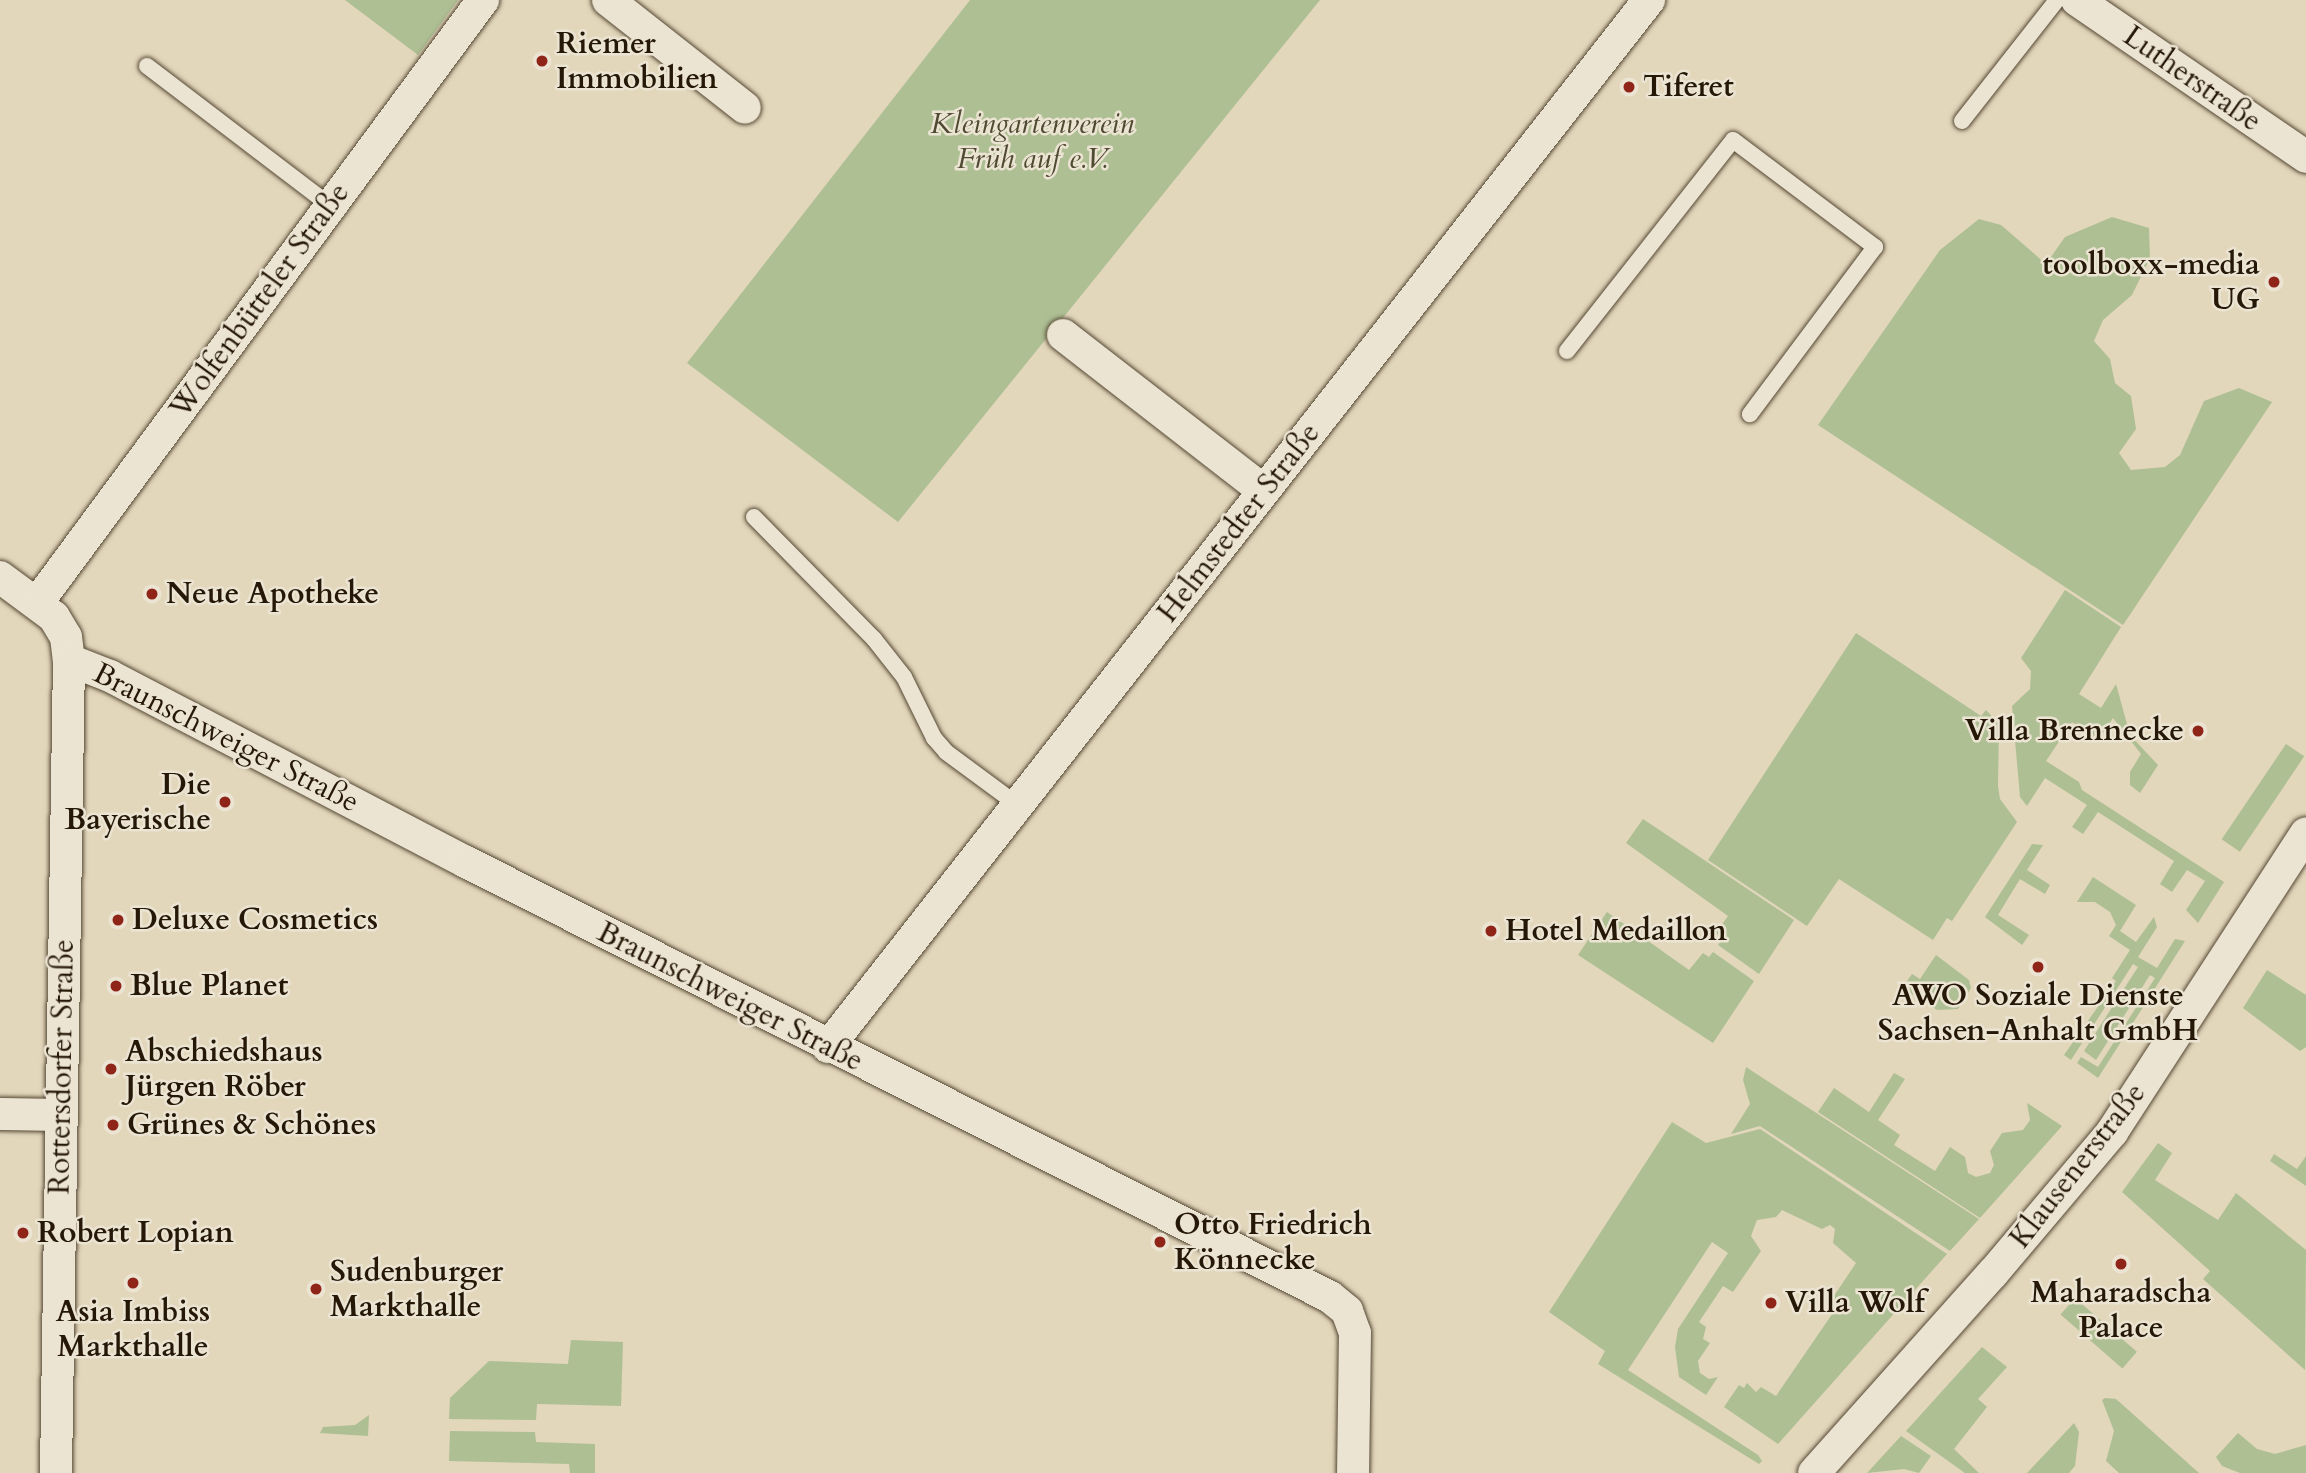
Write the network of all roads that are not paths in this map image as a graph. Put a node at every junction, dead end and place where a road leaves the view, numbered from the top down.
1 (483, 0) edge
2 (608, 0) edge
3 (1649, 0) edge
4 (2057, 0) edge
5 (2077, 0) edge
6 (147, 66) dead end
7 (745, 108) dead end
8 (1962, 121) dead end
9 (2306, 157) edge
10 (331, 206) junction
11 (1063, 335) dead end
12 (1567, 351) dead end
13 (1750, 414) dead end
14 (1264, 491) junction
15 (754, 517) dead end
16 (0, 577) edge
17 (38, 602) junction
18 (69, 660) junction
19 (1018, 805) junction
20 (2306, 833) edge
21 (828, 1047) junction
22 (0, 1114) edge
23 (59, 1115) junction
24 (56, 1473) edge
25 (1353, 1473) edge
26 (1814, 1473) edge

1 - 10 street, Wolfenbütteler Straße
2 - 7 street
3 - 14 street, Helmstedter Straße
4 - 8 lane
5 - 9 street, Lutherstraße
6 - 10 lane
10 - 17 street, Wolfenbütteler Straße
11 - 14 street
12 - 13 lane
14 - 19 street, Helmstedter Straße
15 - 19 lane
16 - 17 street, Braunschweiger Straße
17 - 18 street, Braunschweiger Straße
18 - 21 street, Braunschweiger Straße
18 - 23 street, Rottersdorfer Straße
19 - 21 street, Helmstedter Straße
20 - 26 street, Klausenerstraße
21 - 25 street, Braunschweiger Straße
22 - 23 street
23 - 24 street, Rottersdorfer Straße

